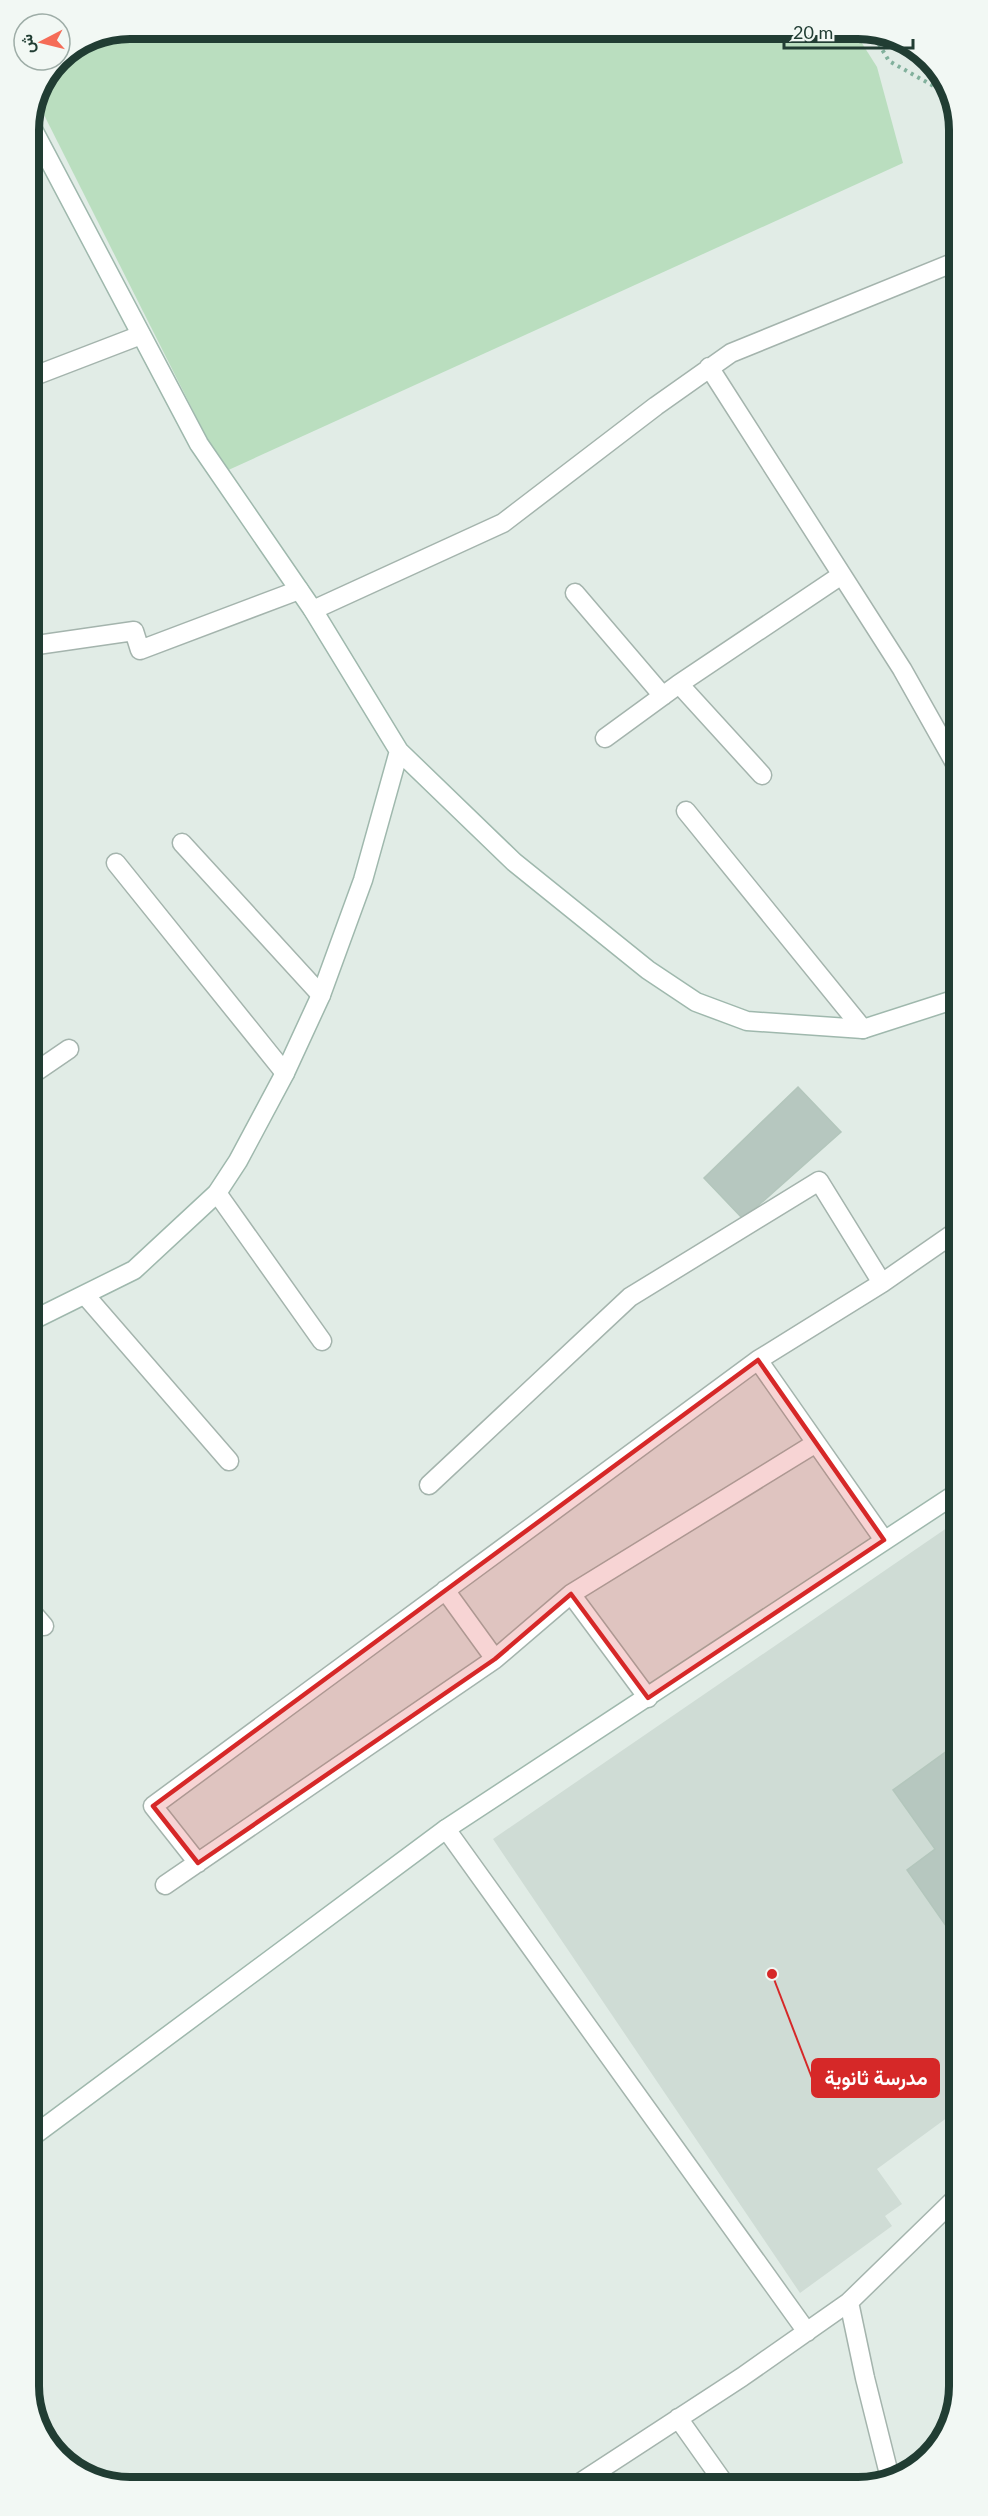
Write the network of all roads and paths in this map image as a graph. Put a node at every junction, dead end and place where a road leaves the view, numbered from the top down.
1 (878, 41) edge
2 (940, 89) edge
3 (39, 139) edge
4 (949, 264) edge
5 (141, 335) junction
6 (709, 367) junction
7 (39, 374) edge
8 (840, 576) junction
9 (299, 590) junction
10 (575, 593) dead end
11 (313, 610) junction
12 (39, 645) edge
13 (679, 684) junction
14 (663, 696) junction
15 (605, 738) dead end
16 (399, 751) junction
17 (949, 753) edge
18 (762, 775) dead end
19 (686, 811) dead end
20 (182, 843) dead end
21 (116, 863) dead end
22 (321, 994) junction
23 (949, 1001) edge
24 (863, 1029) junction
25 (69, 1049) dead end
26 (39, 1070) edge
27 (285, 1073) junction
28 (217, 1193) junction
29 (949, 1237) edge
30 (882, 1283) junction
31 (85, 1295) junction
32 (39, 1317) edge
33 (322, 1341) dead end
34 (758, 1360) junction
35 (816, 1443) junction
36 (229, 1461) dead end
37 (429, 1485) dead end
38 (949, 1497) edge
39 (884, 1540) junction
40 (446, 1590) junction
41 (571, 1594) junction
42 (39, 1620) edge
43 (44, 1626) dead end
44 (495, 1659) junction
45 (648, 1698) junction
46 (446, 1829) junction
47 (198, 1863) junction
48 (165, 1885) dead end
49 (39, 2132) edge
50 (949, 2205) edge
51 (849, 2302) junction
52 (807, 2332) junction
53 (678, 2418) junction
54 (888, 2472) edge
55 (589, 2477) edge
56 (720, 2477) edge

1 - 2 path
3 - 5 street
4 - 6 street
5 - 7 street
5 - 9 street
6 - 8 street
6 - 11 street
8 - 13 street
8 - 17 street
9 - 11 street
9 - 12 street
10 - 14 street
11 - 16 street
13 - 14 street
13 - 18 street
14 - 15 street
16 - 22 street
16 - 24 street
19 - 24 street
20 - 22 street
21 - 27 street
22 - 27 street
23 - 24 street
25 - 26 street
27 - 28 street
28 - 31 street
28 - 33 street
29 - 30 street
30 - 34 street
30 - 37 street
31 - 32 street
31 - 36 street
34 - 35 street
34 - 40 street
35 - 39 street
35 - 41 street
38 - 39 street
39 - 45 street
40 - 44 street
40 - 47 street
41 - 44 street
41 - 45 street
42 - 43 street
44 - 47 street
45 - 46 street
46 - 49 street
46 - 52 street
47 - 48 street
50 - 51 street
51 - 52 street
51 - 54 street
52 - 53 street
53 - 55 street
53 - 56 street

